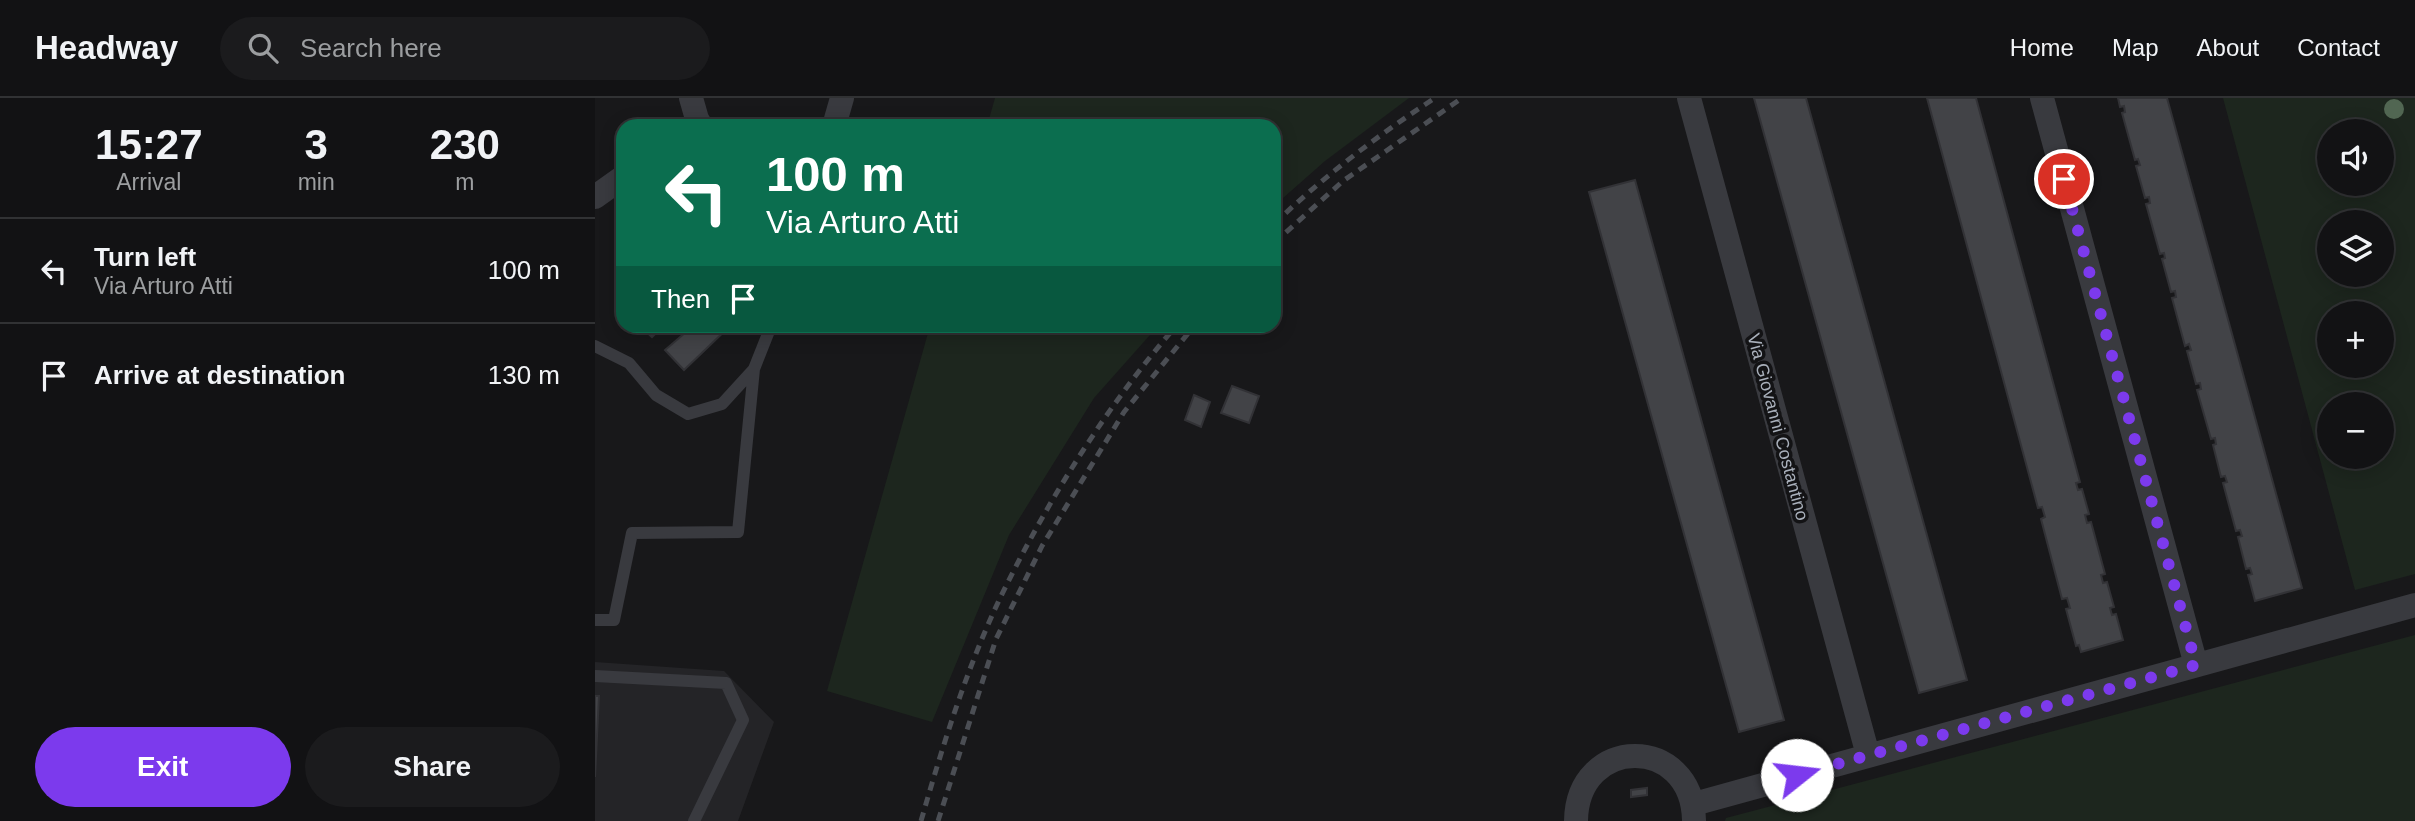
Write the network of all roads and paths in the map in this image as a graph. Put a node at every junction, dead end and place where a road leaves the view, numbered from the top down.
1 (842, 98) edge
2 (1689, 98) edge
3 (2042, 98) edge
4 (836, 119) edge
5 (616, 182) edge
6 (595, 197) edge
7 (768, 333) edge
8 (595, 346) edge
9 (754, 369) junction
10 (2415, 605) edge
11 (595, 620) edge
12 (2196, 665) junction
13 (595, 676) edge
14 (1868, 755) junction
15 (1694, 813) edge
16 (694, 821) edge
17 (1576, 821) edge

1 - 4 street
2 - 14 street, Via Giovanni Costantino
3 - 12 street
5 - 6 street
7 - 9 lane
8 - 9 lane
9 - 11 lane
10 - 12 street
12 - 14 street
13 - 16 lane
14 - 15 street
15 - 17 street

